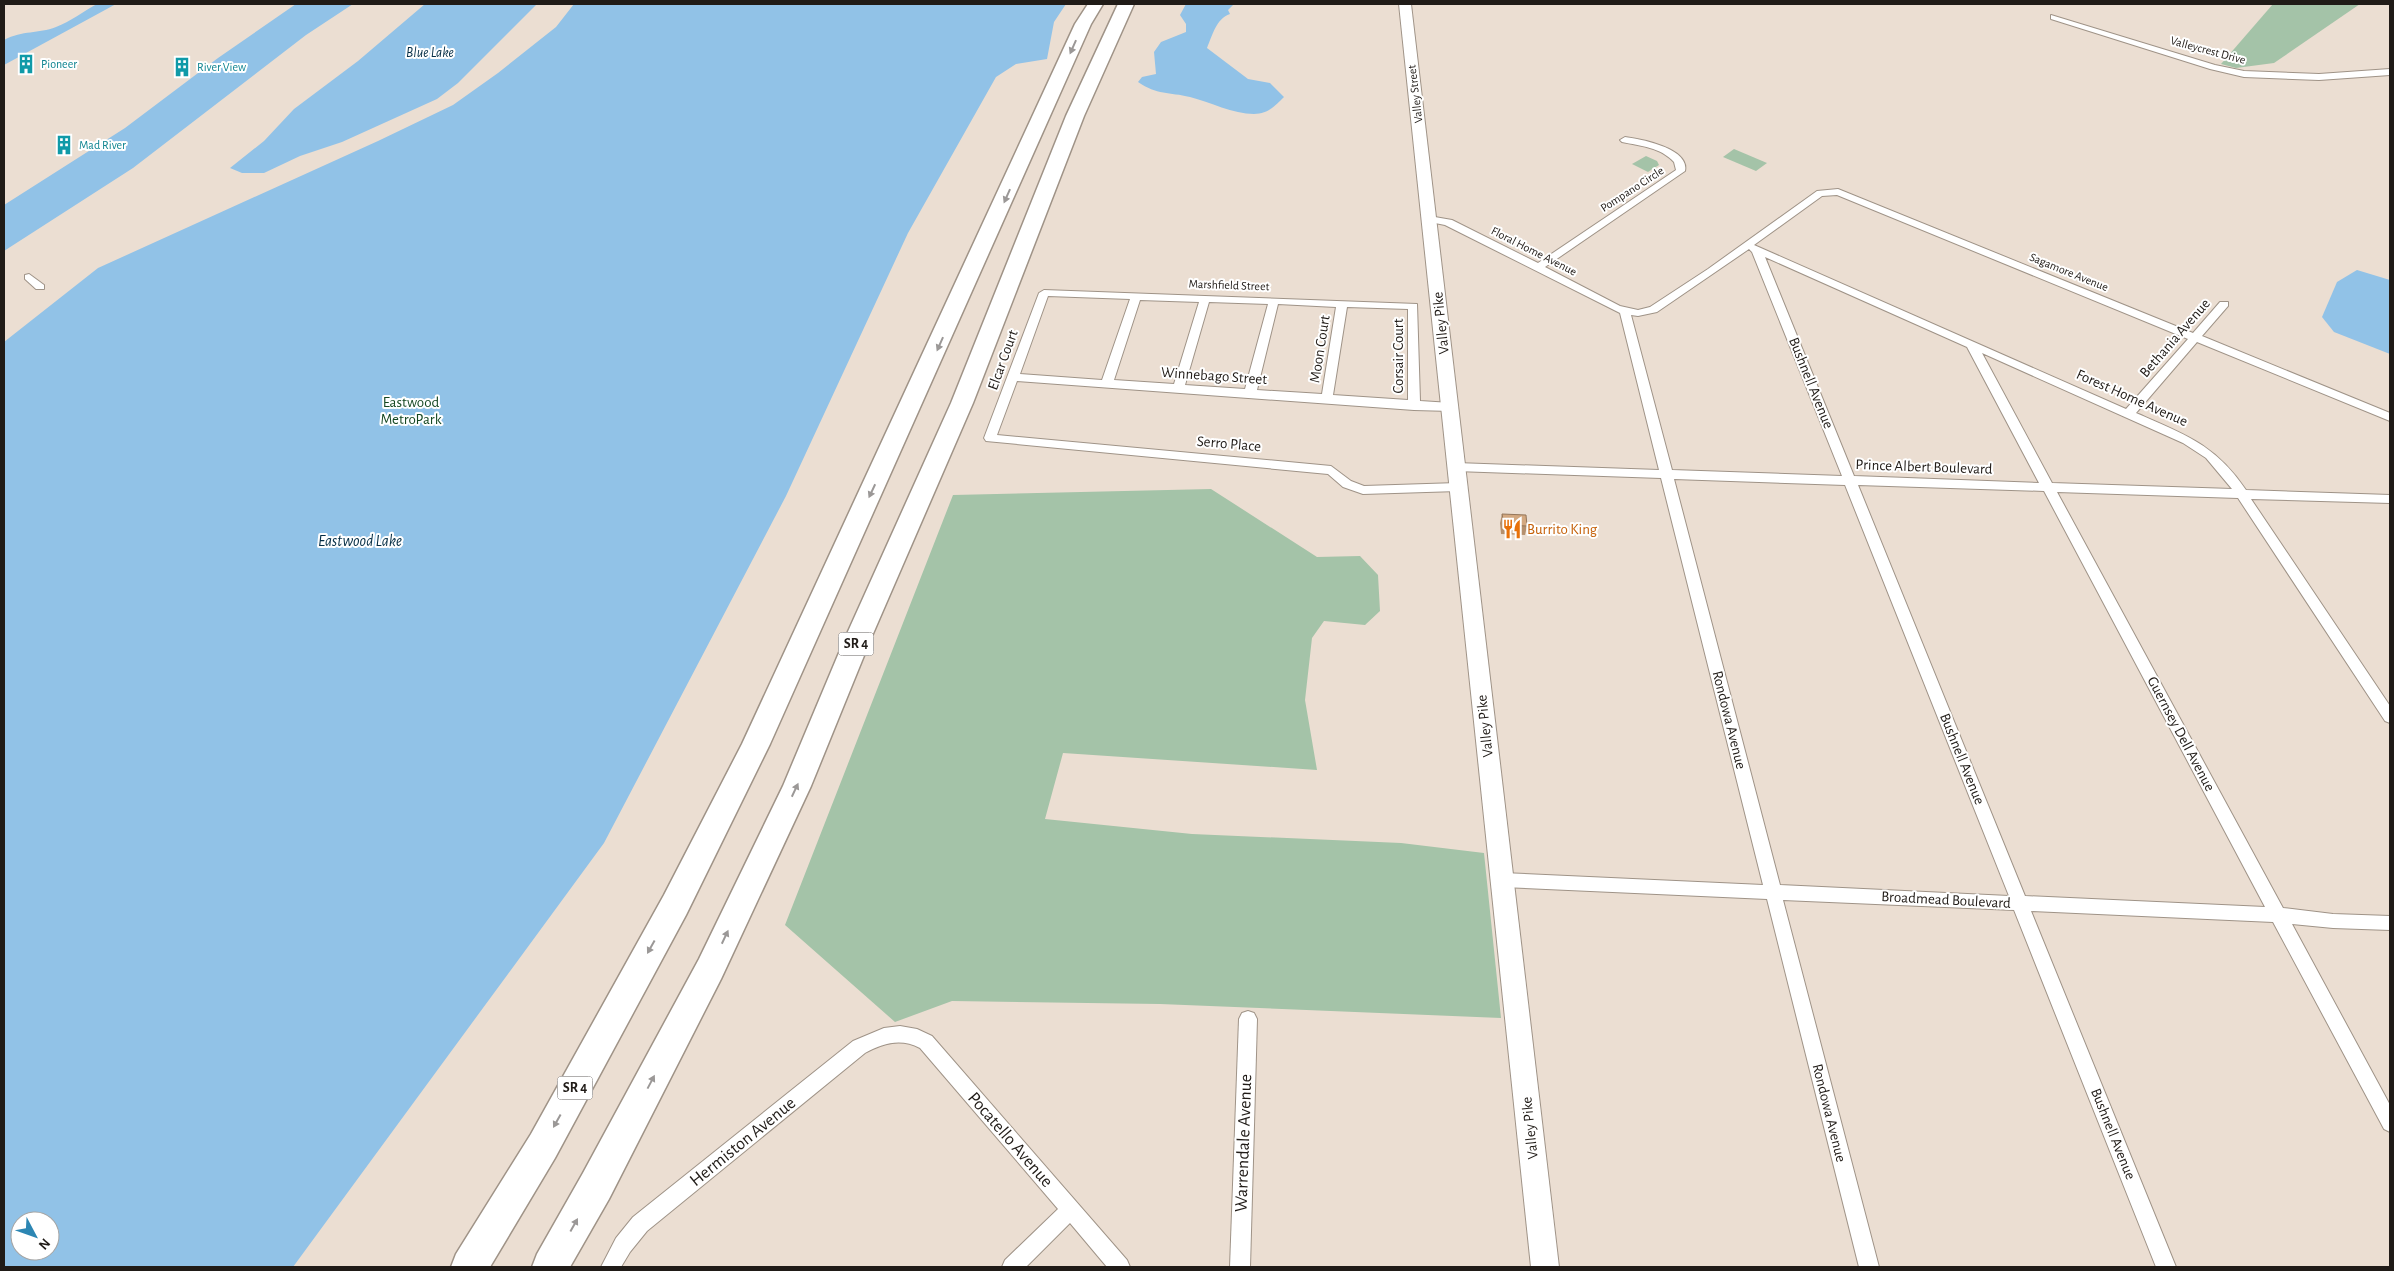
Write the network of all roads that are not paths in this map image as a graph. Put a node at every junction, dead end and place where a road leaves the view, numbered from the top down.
1 (1095, 4) edge
2 (1126, 4) edge
3 (1404, 4) edge
4 (2054, 17) dead end
5 (2390, 72) edge
6 (1625, 140) dead end
7 (1425, 184) joint
8 (1429, 219) junction
9 (1753, 248) junction
10 (1538, 267) junction
11 (28, 277) dead end
12 (40, 287) dead end
13 (1044, 293) joint
14 (1136, 296) junction
15 (1205, 298) junction
16 (1274, 301) junction
17 (1342, 303) junction
18 (2224, 304) dead end
19 (1413, 306) joint
20 (1625, 312) junction
21 (2195, 338) junction
22 (1972, 346) junction
23 (1013, 377) junction
24 (1107, 383) junction
25 (1178, 389) junction
26 (1250, 394) junction
27 (1327, 399) junction
28 (1414, 406) junction
29 (1450, 407) junction
30 (2128, 414) junction
31 (2390, 417) edge
32 (990, 438) joint
33 (1667, 474) junction
34 (1457, 477) junction
35 (1850, 481) junction
36 (2048, 487) junction
37 (2242, 494) junction
38 (2390, 499) edge
39 (2390, 717) edge
40 (1502, 880) junction
41 (1773, 892) junction
42 (2020, 904) junction
43 (2278, 915) junction
44 (2390, 923) edge
45 (1248, 1019) dead end
46 (890, 1034) joint
47 (2390, 1123) edge
48 (1070, 1210) junction
49 (470, 1267) edge
50 (550, 1267) edge
51 (611, 1267) edge
52 (1012, 1267) edge
53 (1120, 1267) edge
54 (1240, 1267) edge
55 (1545, 1267) edge
56 (1869, 1267) edge
57 (2166, 1267) edge

1 -> 49 highway, SR 4
50 -> 2 highway, SR 4
3 - 7 street, Valley Street
4 - 5 street, Valleycrest Drive
6 - 10 street, Pompano Circle
7 - 8 street, Valley Pike
8 - 10 street, Floral Home Avenue
8 - 29 street, Valley Pike
9 - 20 street
9 - 21 street, Sagamore Avenue
9 - 22 street, Forest Home Avenue
9 - 35 street, Bushnell Avenue
10 - 20 street, Floral Home Avenue
11 - 12 street
13 - 14 street, Marshfield Street
13 - 23 street, Elcar Court
14 - 15 street, Marshfield Street
14 - 24 street
15 - 16 street, Marshfield Street
15 - 25 street
16 - 17 street, Marshfield Street
16 - 26 street
17 - 19 street, Marshfield Street
17 - 27 street, Moon Court
18 - 21 street, Bethania Avenue
19 - 28 street, Corsair Court
20 - 33 street, Rondowa Avenue
21 - 30 street, Bethania Avenue
21 - 31 street, Sagamore Avenue
22 - 30 street, Forest Home Avenue
22 - 36 street, Guernsey Dell Avenue
23 - 24 street, Winnebago Street
23 - 32 street, Elcar Court
24 - 25 street, Winnebago Street
25 - 26 street, Winnebago Street
26 - 27 street, Winnebago Street
27 - 28 street, Winnebago Street
28 - 29 street, Winnebago Street
29 - 34 street, Valley Pike
30 - 37 street, Forest Home Avenue
32 - 34 street, Serro Place
33 - 34 street, Prince Albert Boulevard
33 - 35 street, Prince Albert Boulevard
33 - 41 street, Rondowa Avenue
34 - 40 street, Valley Pike
35 - 36 street, Prince Albert Boulevard
35 - 42 street, Bushnell Avenue
36 - 37 street, Prince Albert Boulevard
36 - 43 street, Guernsey Dell Avenue
37 - 38 street, Prince Albert Boulevard
37 - 39 street, Forest Home Avenue
40 - 41 street, Broadmead Boulevard
40 - 55 street, Valley Pike
41 - 42 street, Broadmead Boulevard
41 - 56 street, Rondowa Avenue
42 - 43 street, Broadmead Boulevard
42 - 57 street, Bushnell Avenue
43 - 44 street, Broadmead Boulevard
43 - 47 street, Guernsey Dell Avenue
45 - 54 street, Warrendale Avenue
46 - 48 street, Pocatello Avenue
46 - 51 street, Hermiston Avenue
48 - 52 street
48 - 53 street, Pocatello Avenue

